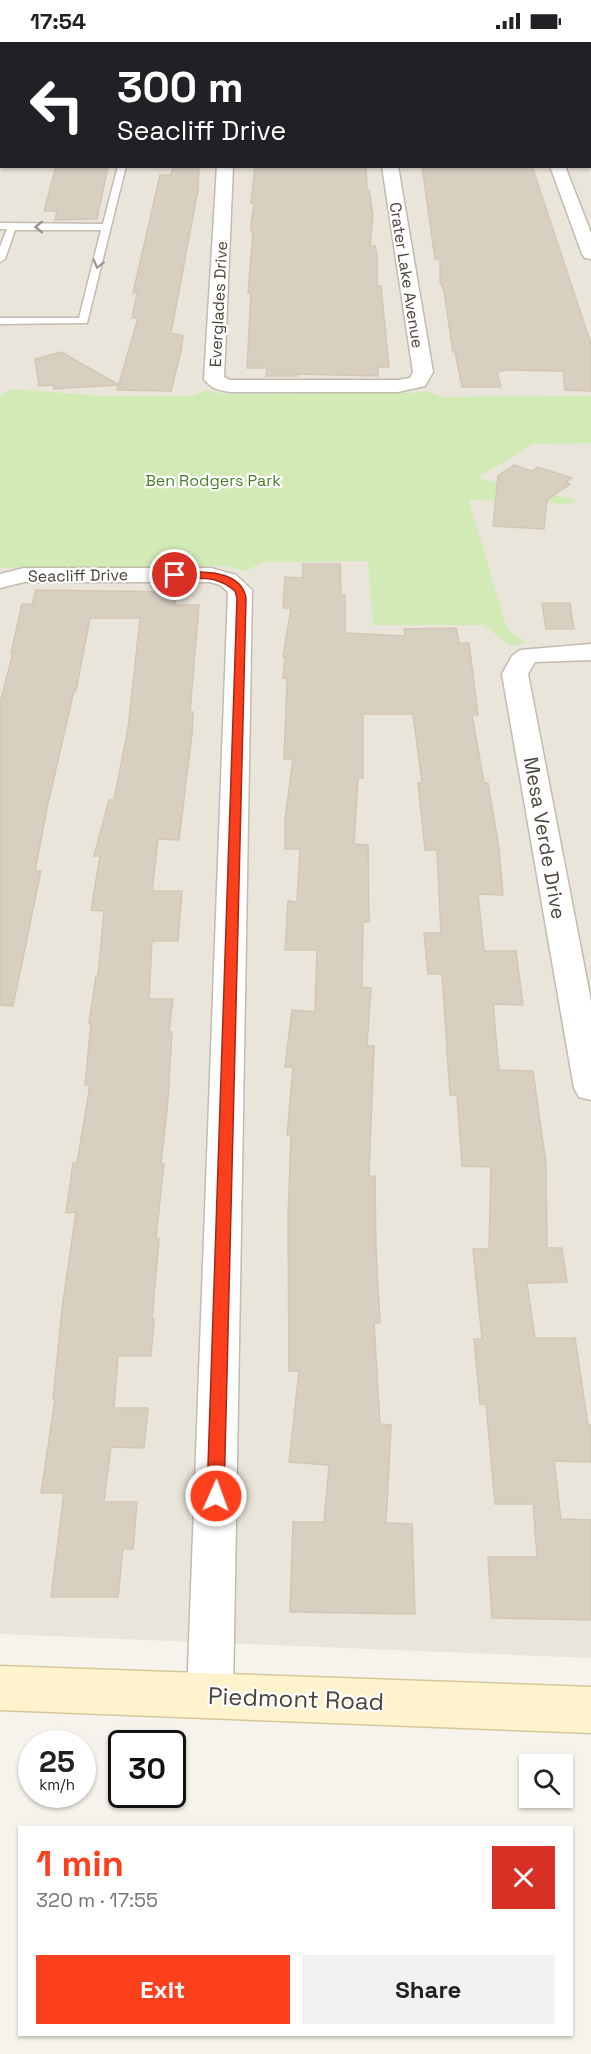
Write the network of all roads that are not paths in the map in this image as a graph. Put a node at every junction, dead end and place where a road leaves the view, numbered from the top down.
1 (122, 168) edge
2 (225, 168) edge
3 (390, 168) edge
4 (558, 168) edge
5 (0, 226) edge
6 (12, 227) junction
7 (107, 227) junction
8 (591, 254) edge
9 (0, 259) edge
10 (0, 321) edge
11 (418, 382) joint
12 (0, 581) edge
13 (591, 652) edge
14 (591, 1088) edge
15 (0, 1688) edge
16 (210, 1695) junction
17 (591, 1710) edge

1 - 7 lane
2 - 11 street, Everglades Drive
3 - 11 street, Crater Lake Avenue
4 - 8 street
5 - 6 lane
7 -> 6 lane
6 - 9 lane
7 -> 10 lane
12 - 16 street, Seacliff Drive
13 - 14 street, Mesa Verde Drive
15 - 16 main road, Piedmont Road
16 - 17 main road, Piedmont Road

